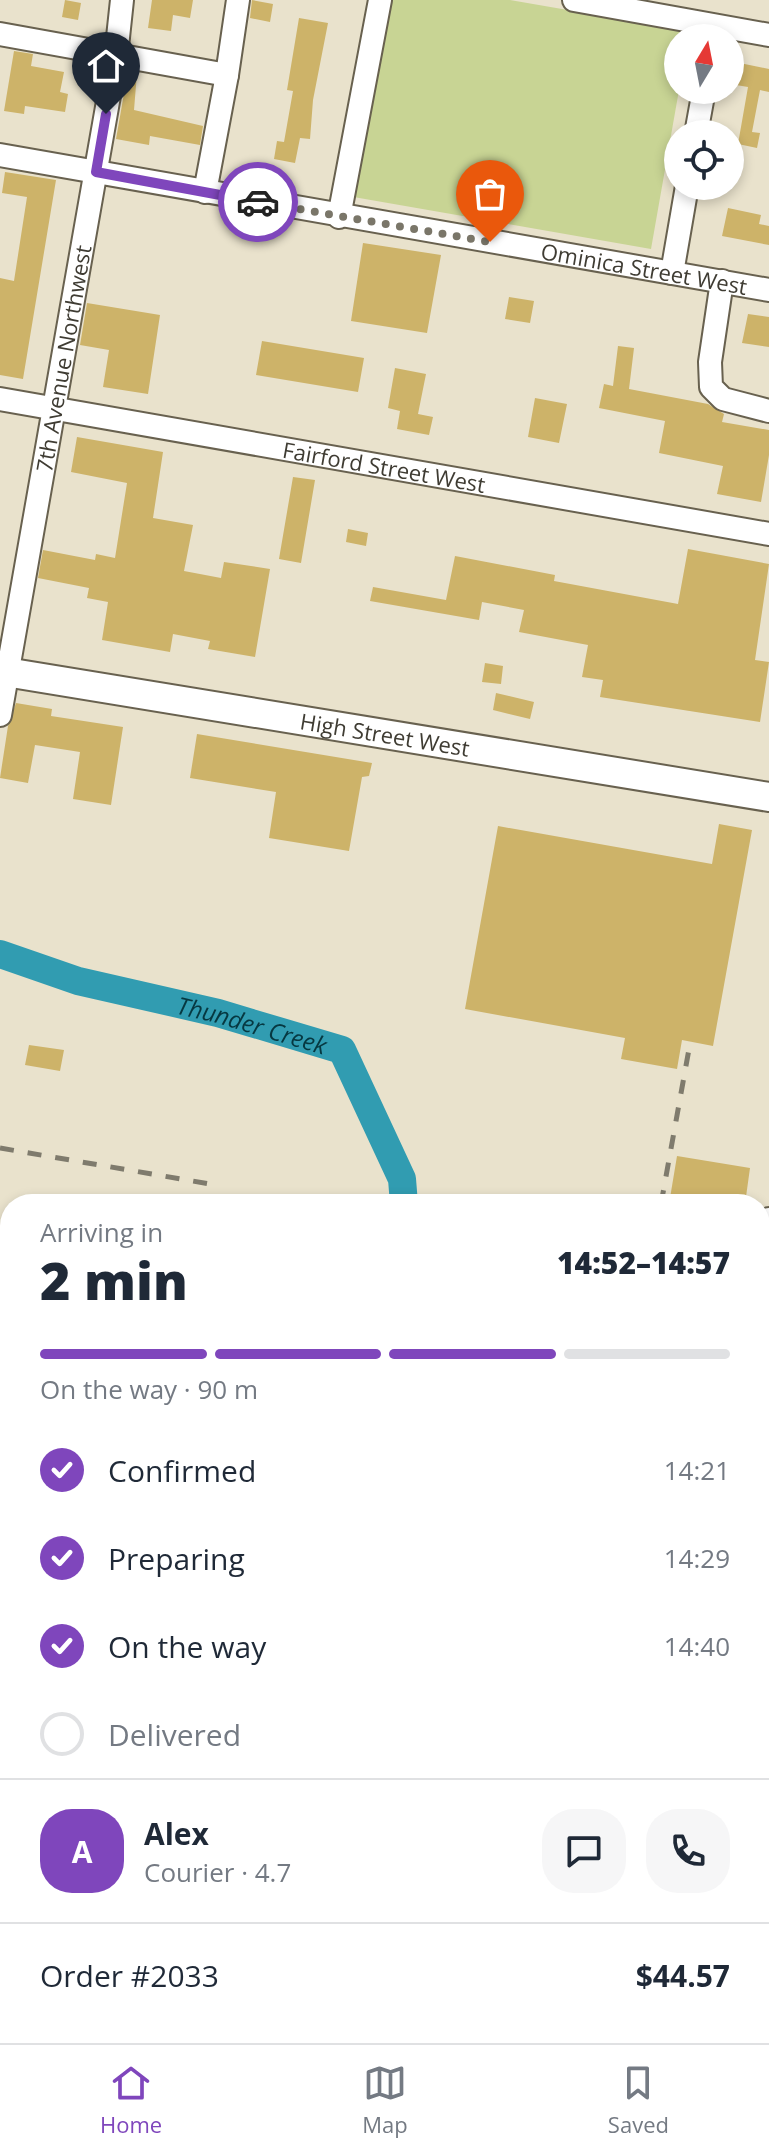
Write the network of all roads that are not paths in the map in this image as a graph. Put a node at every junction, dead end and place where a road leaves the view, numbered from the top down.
1 (122, 0) edge
2 (238, 0) edge
3 (380, 0) edge
4 (574, 0) edge
5 (679, 24) edge
6 (0, 34) edge
7 (744, 34) edge
8 (769, 35) edge
9 (116, 56) junction
10 (227, 75) junction
11 (0, 155) edge
12 (96, 172) junction
13 (205, 192) junction
14 (685, 200) edge
15 (339, 217) junction
16 (672, 273) junction
17 (722, 281) junction
18 (769, 290) edge
19 (0, 399) edge
20 (56, 409) junction
21 (769, 411) edge
22 (769, 534) edge
23 (4, 671) edge
24 (0, 715) edge
25 (769, 797) edge

1 - 9 street, 7th Avenue Northwest
2 - 10 street
3 - 15 street
4 - 5 street
6 - 9 street
7 - 8 street
9 - 10 street
9 - 12 street, 7th Avenue Northwest
10 - 13 street
11 - 12 street, Ominica Street West
12 - 13 street, Ominica Street West
12 - 20 street, 7th Avenue Northwest
13 - 15 street, Ominica Street West
14 - 16 street
15 - 16 street, Ominica Street West
16 - 17 street, Ominica Street West
17 - 18 street, Ominica Street West
17 - 21 street
19 - 20 street, Fairford Street West
20 - 22 street, Fairford Street West
20 - 23 street, 7th Avenue Northwest
23 - 24 street, 7th Avenue Northwest
23 - 25 main road, High Street West

